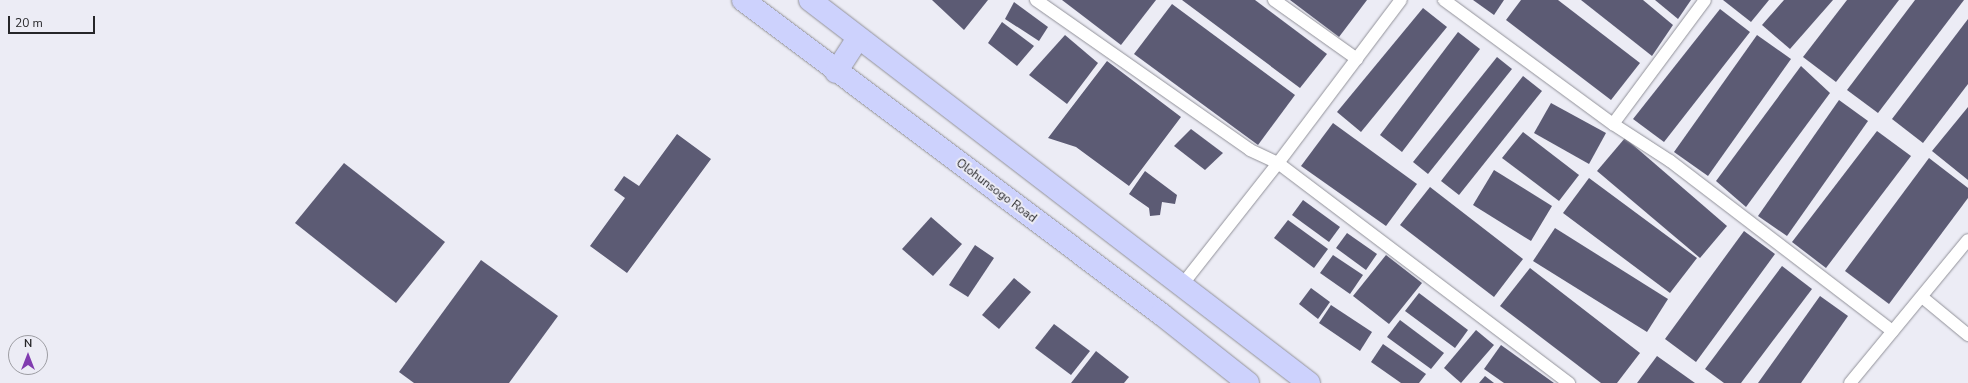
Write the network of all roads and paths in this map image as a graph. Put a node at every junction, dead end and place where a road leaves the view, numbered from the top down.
1 (743, 0) edge
2 (810, 0) edge
3 (1036, 0) edge
4 (1274, 0) edge
5 (1401, 0) edge
6 (1444, 0) edge
7 (1704, 0) edge
8 (858, 38) junction
9 (1357, 59) junction
10 (836, 72) junction
11 (1613, 124) junction
12 (1278, 163) junction
13 (1968, 240) edge
14 (1182, 285) junction
15 (1922, 297) junction
16 (1892, 331) junction
17 (1968, 335) edge
18 (1248, 383) edge
19 (1309, 383) edge
20 (1569, 383) edge
21 (1850, 383) edge

1 - 10 main road, Olohunsogo Road
2 - 8 main road
3 - 12 lane
4 - 9 lane
5 - 9 lane
6 - 11 lane
7 - 11 lane
8 - 10 main road
8 - 14 main road
9 - 12 lane
10 - 18 main road, Olohunsogo Road
11 - 16 lane
12 - 14 lane
12 - 20 lane
13 - 15 lane
14 - 19 main road
15 - 16 lane
15 - 17 lane
16 - 21 lane

